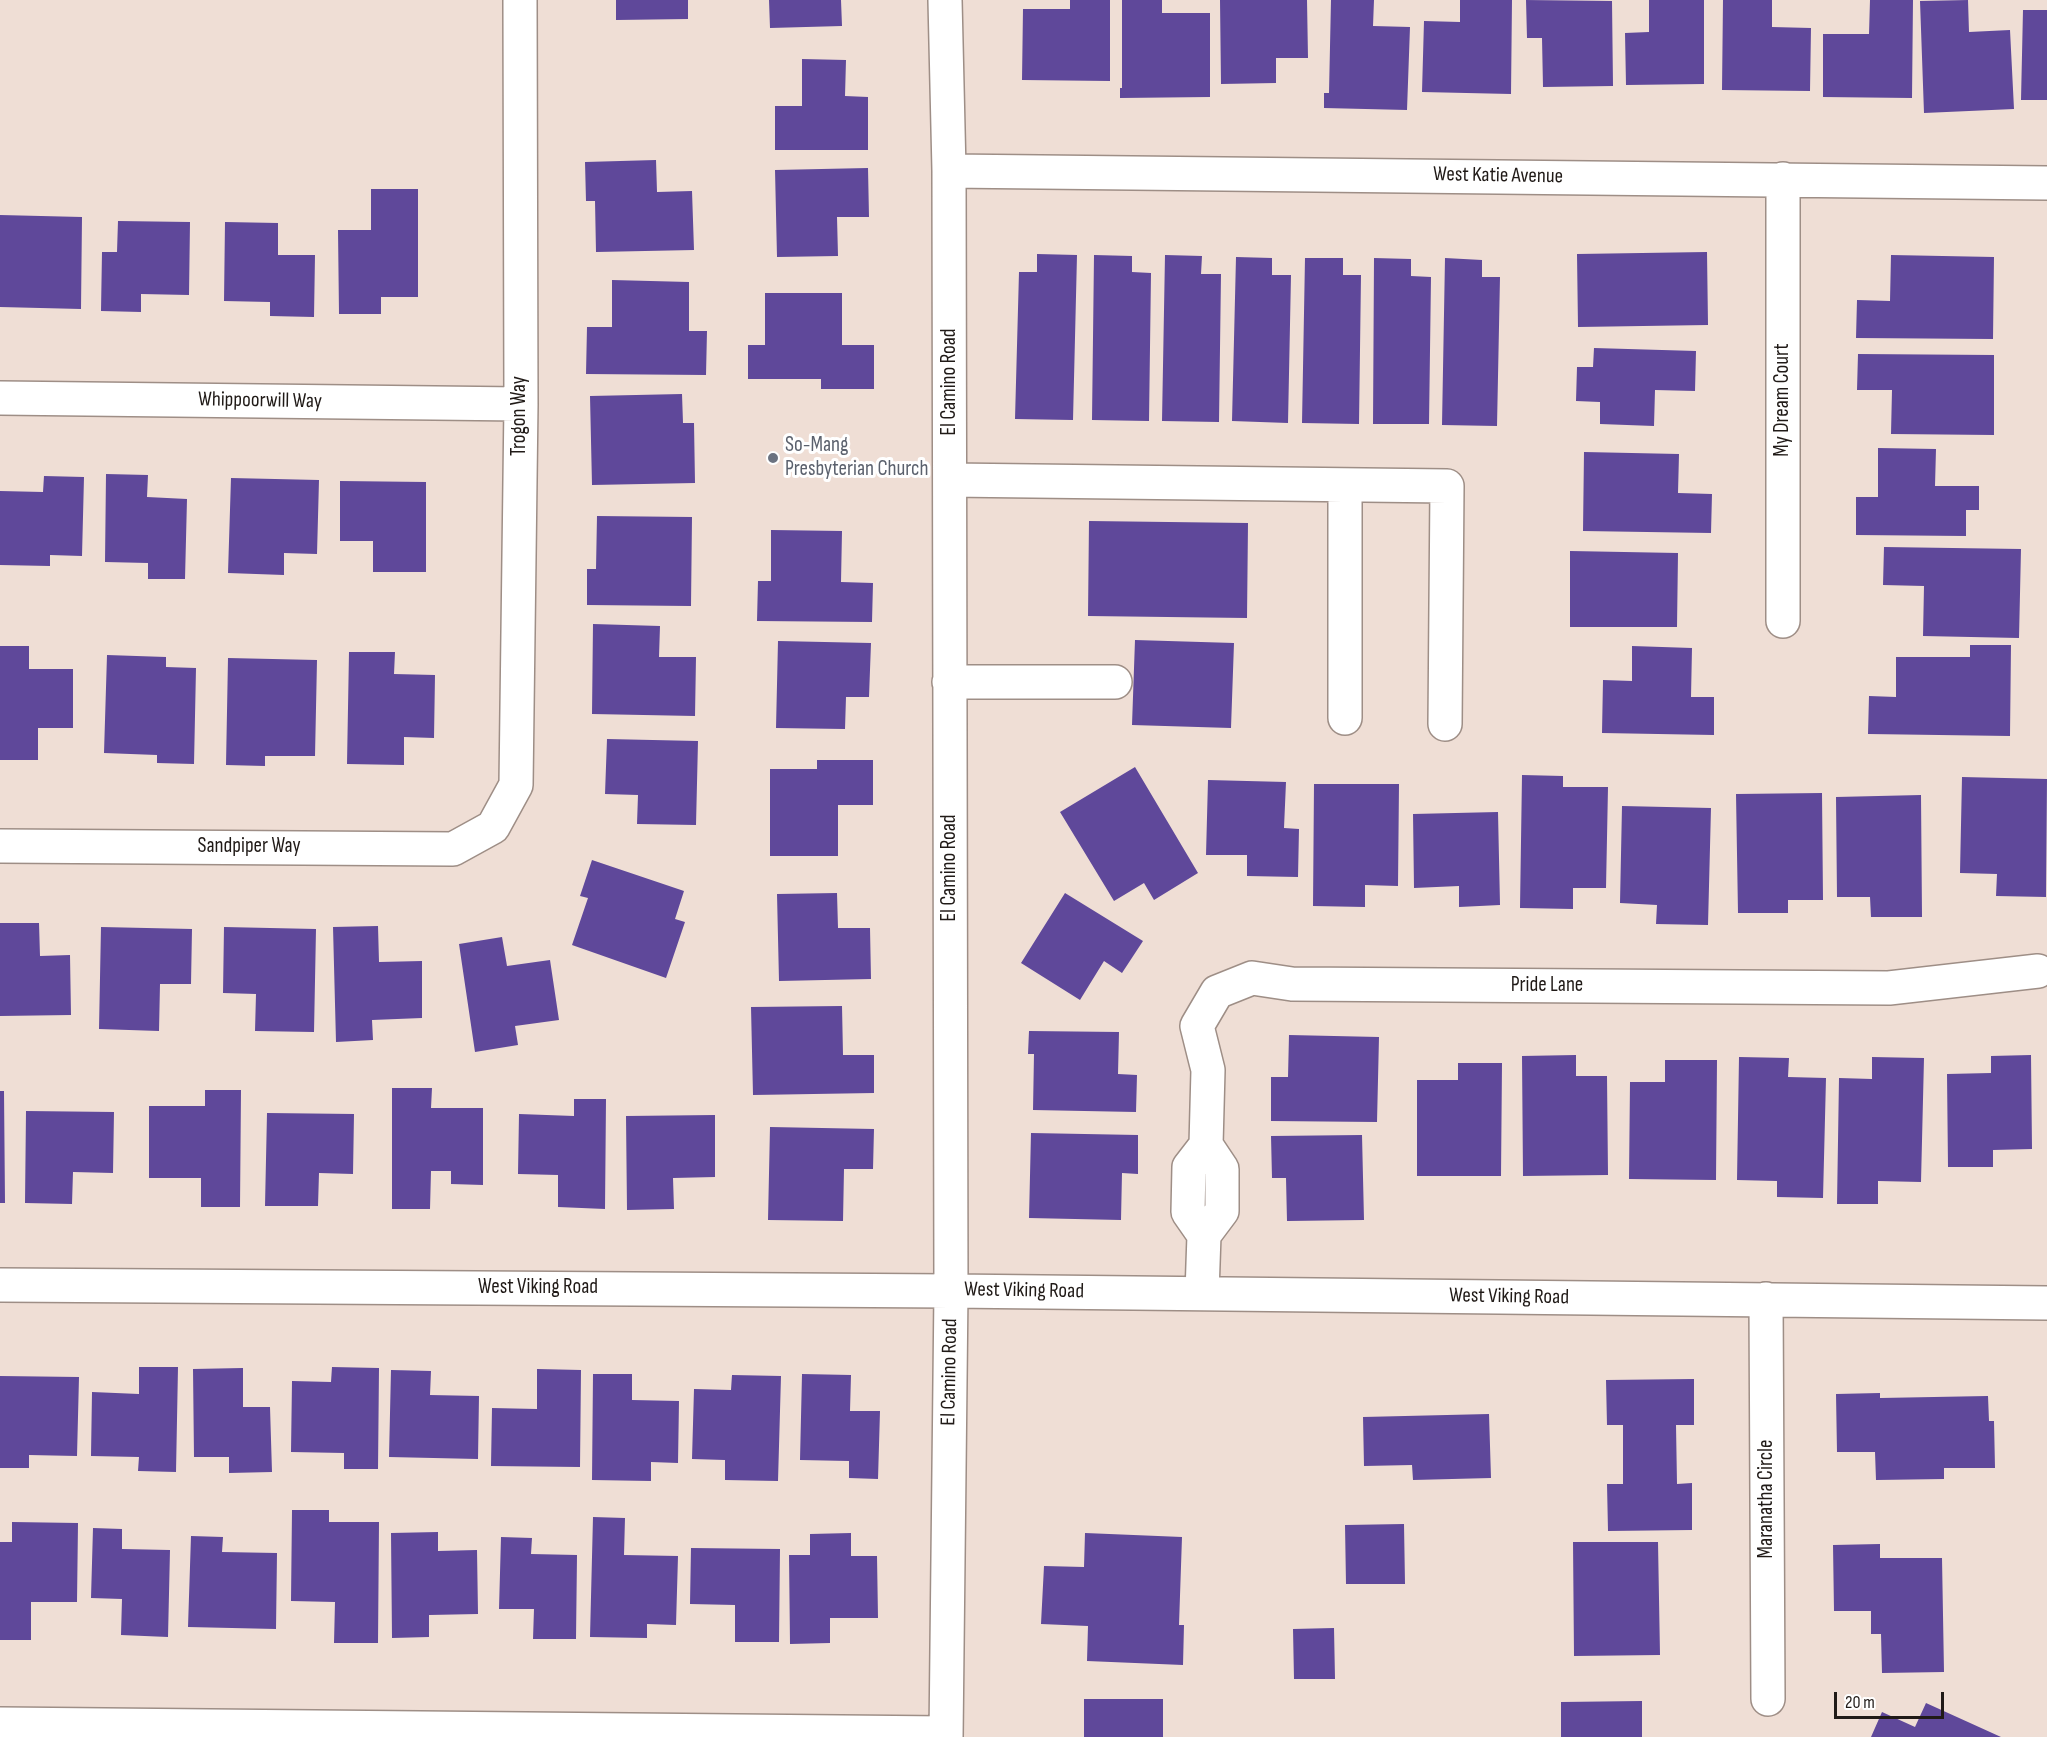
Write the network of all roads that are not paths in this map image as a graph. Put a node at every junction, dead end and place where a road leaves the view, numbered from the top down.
1 (520, 0) edge
2 (945, 0) edge
3 (949, 171) junction
4 (1783, 179) junction
5 (2047, 183) edge
6 (0, 398) edge
7 (521, 404) junction
8 (950, 480) junction
9 (1345, 485) junction
10 (1783, 621) dead end
11 (949, 682) junction
12 (1115, 682) dead end
13 (1345, 718) dead end
14 (1444, 724) dead end
15 (493, 827) joint
16 (0, 846) edge
17 (2038, 971) dead end
18 (0, 1285) edge
19 (951, 1291) junction
20 (1202, 1293) junction
21 (1766, 1299) junction
22 (2047, 1303) edge
23 (1768, 1699) dead end
24 (0, 1724) edge
25 (102, 1731) edge
26 (540, 1733) edge
27 (946, 1735) edge

1 - 7 street, Trogon Way
2 - 3 street, El Camino Road
3 - 4 street, West Katie Avenue
3 - 8 street, El Camino Road
4 - 5 street, West Katie Avenue
4 - 10 street, My Dream Court
6 - 7 street, Whippoorwill Way
7 - 15 street, Trogon Way
8 - 9 street
8 - 11 street, El Camino Road
9 - 13 street
9 - 14 street
11 - 12 street
11 - 19 street, El Camino Road
15 - 16 street, Sandpiper Way
17 - 20 street, Pride Lane
18 - 19 street, West Viking Road
19 - 20 street, West Viking Road
19 - 27 street, El Camino Road
20 - 21 street, West Viking Road
21 - 22 street, West Viking Road
21 - 23 street, Maranatha Circle
24 - 25 street
25 - 26 street
26 - 27 street

